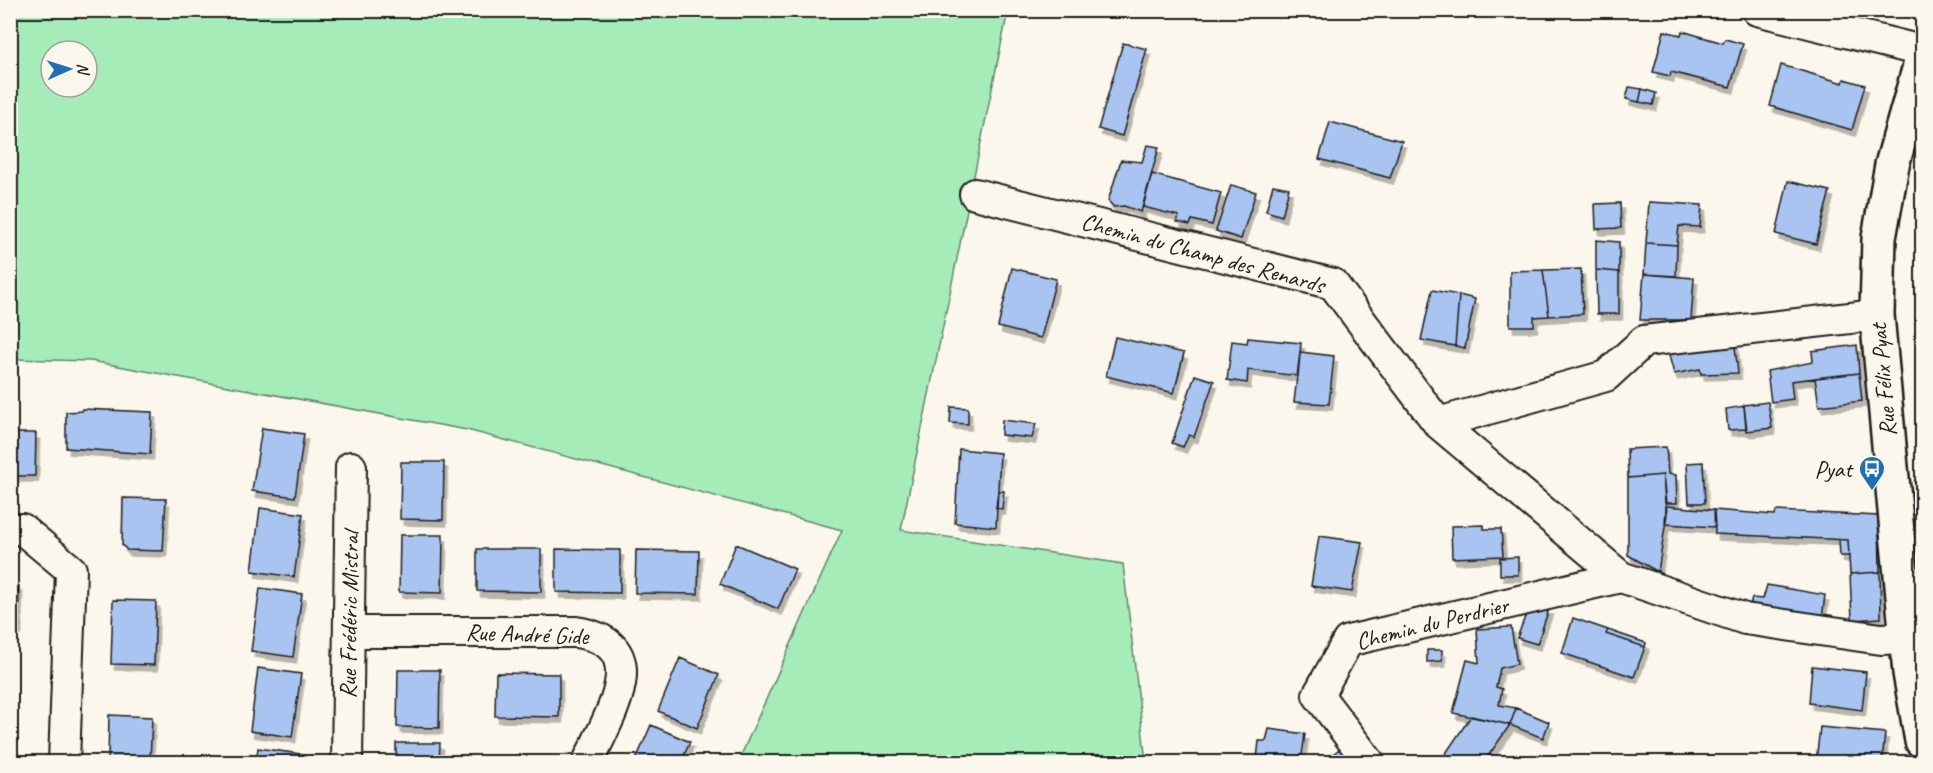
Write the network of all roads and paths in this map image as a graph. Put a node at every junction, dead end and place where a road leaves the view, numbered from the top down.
1 (1757, 10) edge
2 (1923, 51) edge
3 (1923, 59) edge
4 (975, 194) dead end
5 (1877, 315) junction
6 (1438, 423) junction
7 (351, 467) dead end
8 (10, 529) edge
9 (1621, 577) junction
10 (349, 632) junction
11 (1907, 638) junction
12 (1923, 741) edge
13 (64, 762) edge
14 (347, 762) edge
15 (588, 762) edge
16 (1369, 762) edge

1 - 2 street
3 - 5 street, Rue Félix Pyat
4 - 6 street, Chemin du Champ des Renards
5 - 6 street
5 - 11 street, Rue Félix Pyat
6 - 9 street, Chemin du Champ des Renards
7 - 10 street, Rue Frédéric Mistral
8 - 13 street
9 - 11 street, Chemin du Champ des Renards
9 - 16 street, Chemin du Perdrier
10 - 14 street, Rue Frédéric Mistral
10 - 15 street, Rue André Gide
11 - 12 street, Rue Félix Pyat

